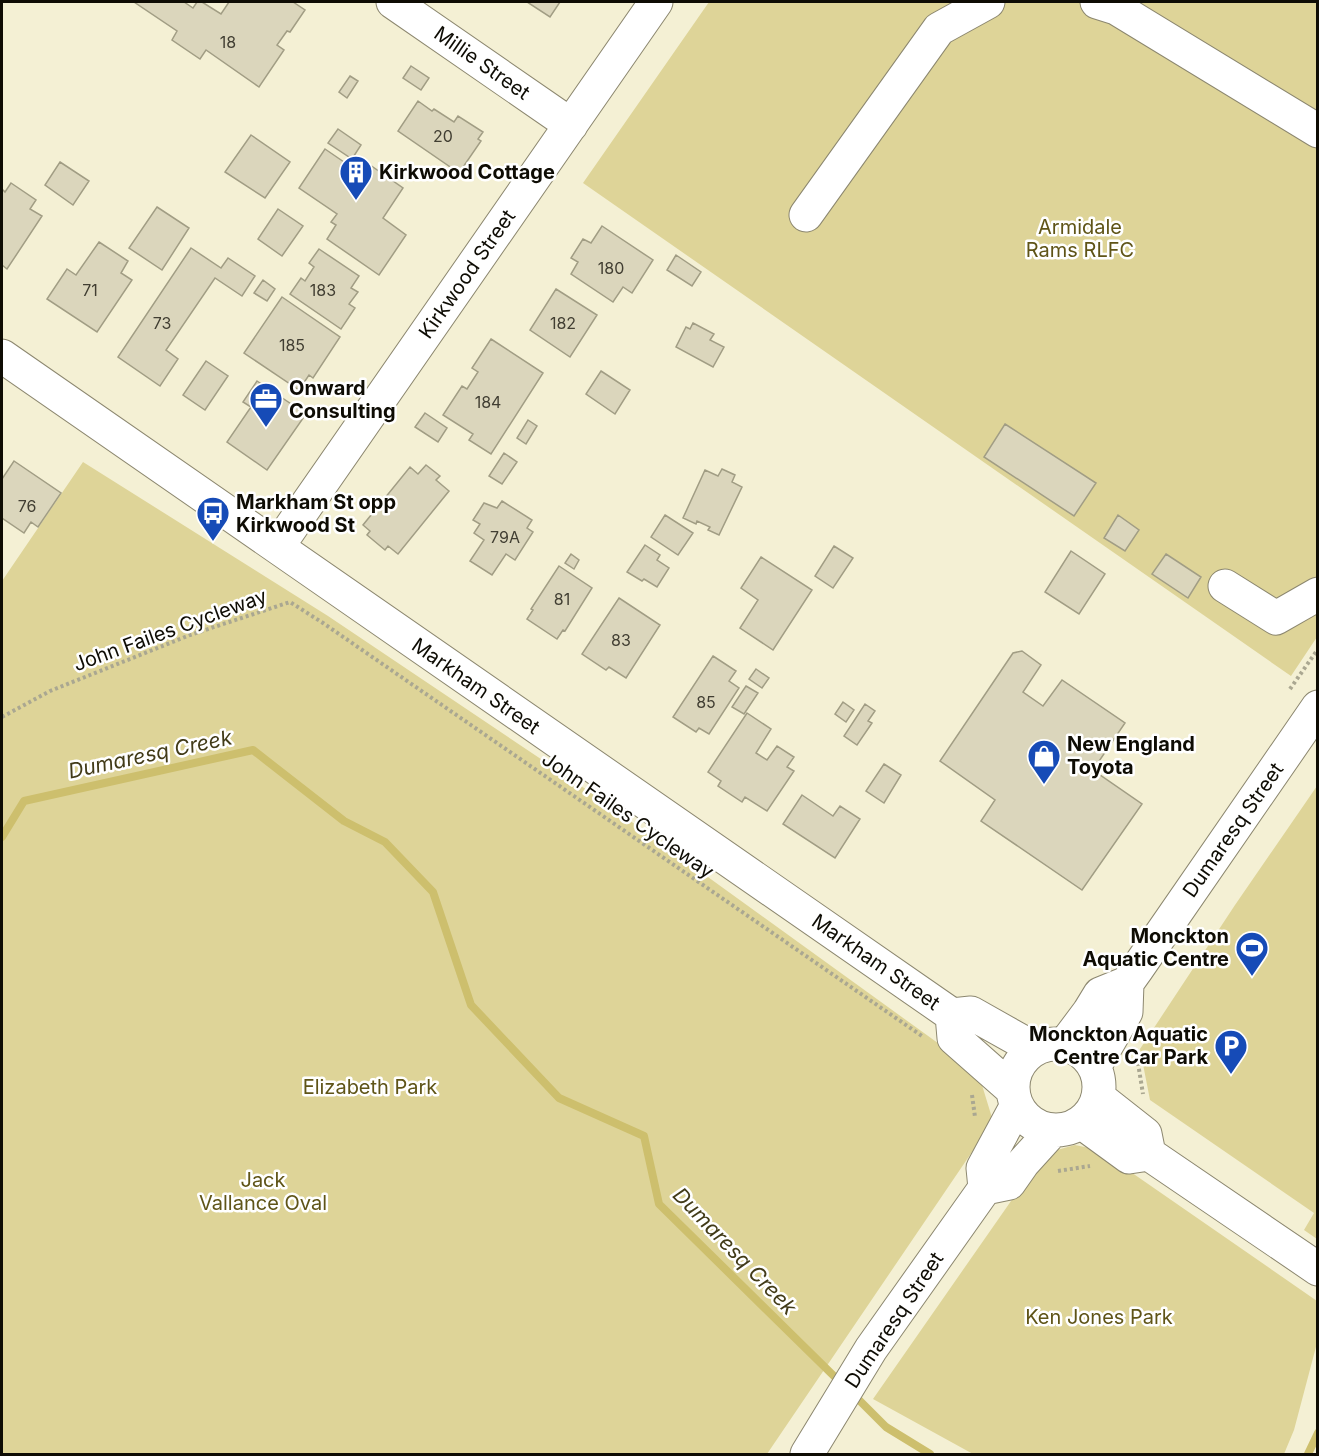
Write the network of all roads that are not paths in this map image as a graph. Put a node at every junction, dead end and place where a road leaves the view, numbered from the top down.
1 (393, 2) edge
2 (656, 2) edge
3 (988, 2) edge
4 (1097, 2) edge
5 (571, 125) junction
6 (1317, 131) edge
7 (806, 215) dead end
8 (2, 356) edge
9 (278, 546) junction
10 (1225, 586) dead end
11 (1317, 594) edge
12 (1317, 707) edge
13 (1127, 983) junction
14 (952, 1015) junction
15 (1050, 1047) junction
16 (1015, 1098) junction
17 (1081, 1104) junction
18 (985, 1188) junction
19 (1317, 1269) edge
20 (809, 1452) edge

1 - 5 street, Millie Street
2 - 5 street, Kirkwood Street
3 - 7 street
4 - 6 street
5 - 9 street, Kirkwood Street
8 - 9 street, Markham Street
9 - 14 street, Markham Street
10 - 11 street
12 - 13 street, Dumaresq Street
13 - 15 street
13 - 17 street
14 - 15 street, Markham Street
14 - 16 street, Markham Street
15 - 16 street
15 - 17 street
16 - 17 street
16 - 18 street, Dumaresq Street
17 - 18 street
17 - 19 street
18 - 20 street, Dumaresq Street

